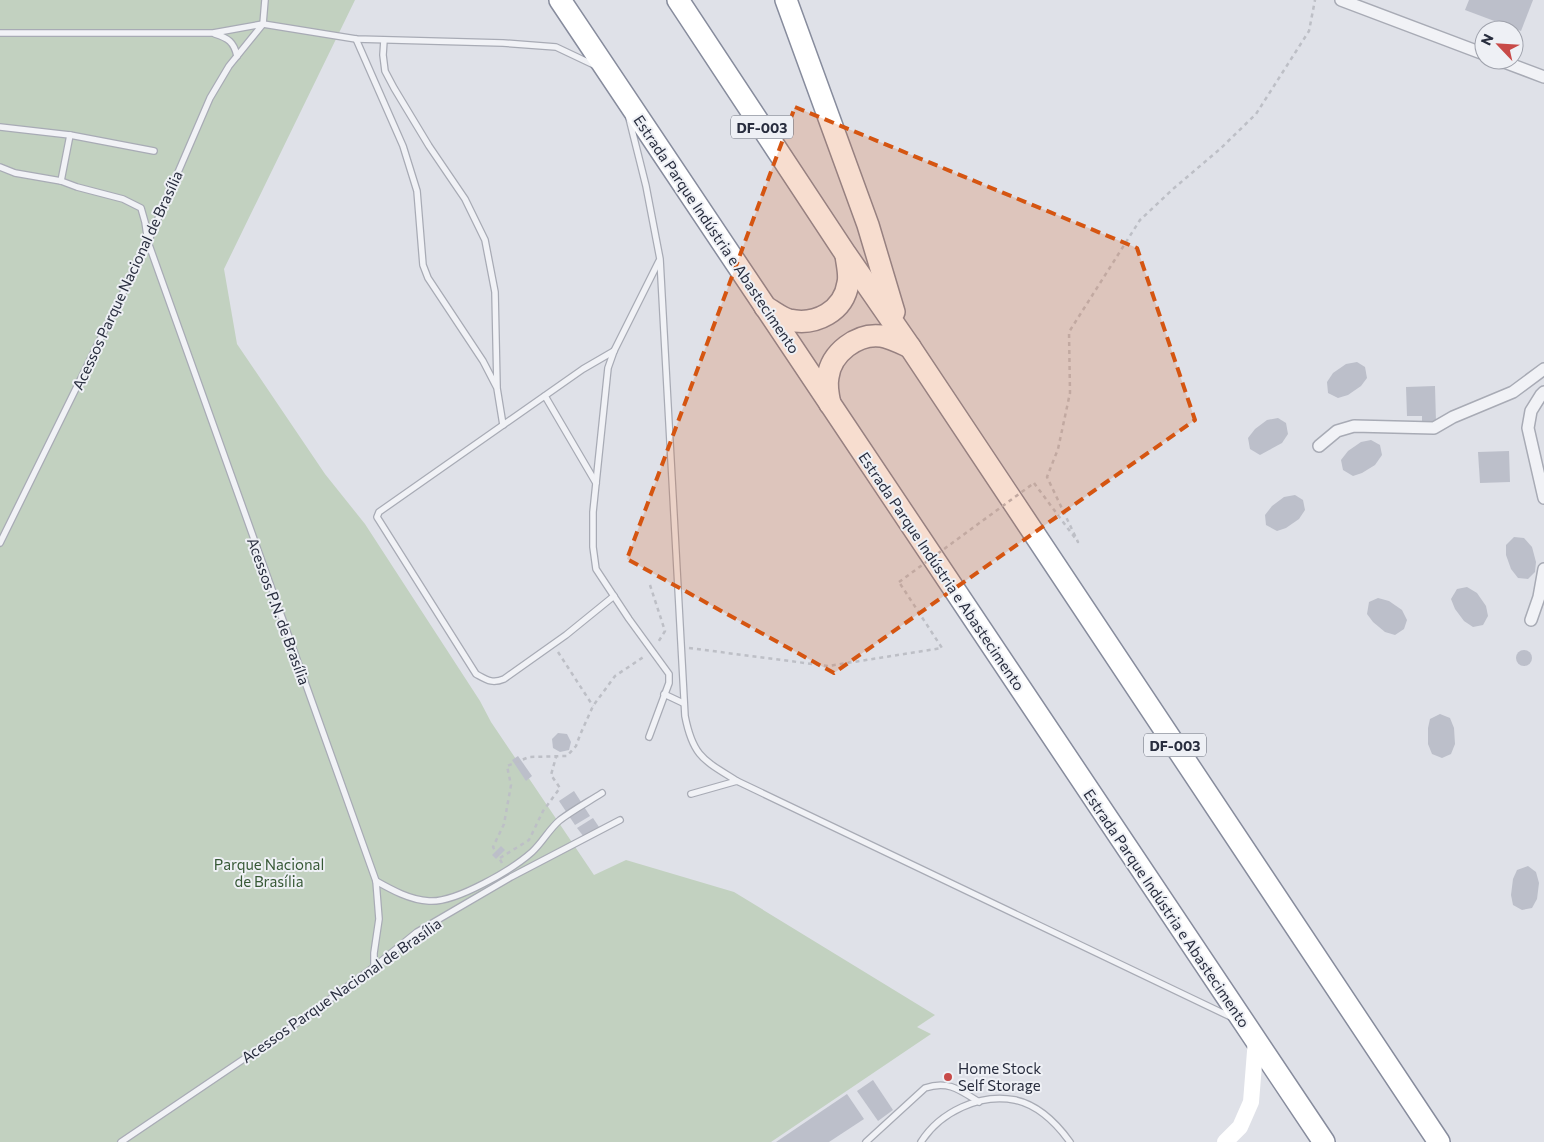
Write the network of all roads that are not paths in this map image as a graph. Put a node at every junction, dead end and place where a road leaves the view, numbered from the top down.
1 (265, 0) edge
2 (560, 0) edge
3 (678, 0) edge
4 (786, 0) edge
5 (1341, 0) edge
6 (263, 24) junction
7 (0, 33) edge
8 (213, 33) junction
9 (356, 39) junction
10 (384, 40) junction
11 (1474, 50) edge
12 (237, 56) junction
13 (1524, 69) edge
14 (607, 71) junction
15 (1544, 77) edge
16 (622, 91) junction
17 (0, 127) edge
18 (70, 135) junction
19 (154, 151) dead end
20 (0, 167) edge
21 (61, 181) junction
22 (148, 242) junction
23 (845, 253) junction
24 (660, 259) junction
25 (763, 305) junction
26 (905, 339) junction
27 (614, 351) junction
28 (1544, 369) edge
29 (497, 388) junction
30 (1544, 392) edge
31 (545, 396) junction
32 (830, 404) junction
33 (503, 425) junction
34 (1319, 446) dead end
35 (596, 483) junction
36 (1544, 498) edge
37 (0, 544) edge
38 (1544, 569) edge
39 (614, 596) junction
40 (1531, 620) dead end
41 (664, 694) junction
42 (683, 703) junction
43 (649, 737) dead end
44 (737, 781) junction
45 (602, 793) dead end
46 (691, 794) dead end
47 (620, 820) dead end
48 (376, 881) junction
49 (374, 967) junction
50 (1250, 1031) junction
51 (979, 1102) junction
52 (121, 1142) edge
53 (866, 1142) edge
54 (921, 1142) edge
55 (1070, 1142) edge
56 (1225, 1142) edge
57 (1324, 1142) edge
58 (1439, 1142) edge

1 - 6 lane
2 - 14 highway, Estrada Parque Indústria e Abastecimento
3 - 23 highway, DF-003
4 - 26 highway
5 - 11 street
6 - 8 lane
6 - 9 lane
6 - 12 lane, Acessos Parque Nacional de Brasília
7 - 8 lane
8 - 12 lane
9 - 10 lane
9 - 29 lane
10 - 14 lane
10 - 29 lane
12 - 22 lane, Acessos Parque Nacional de Brasília
13 - 15 street
14 - 16 highway, Estrada Parque Indústria e Abastecimento
16 - 24 lane
16 - 25 highway, Estrada Parque Indústria e Abastecimento
17 - 18 lane
18 - 19 lane
18 - 21 lane
20 - 21 lane
21 - 22 lane, Acessos P.N. de Brasília
22 - 37 lane, Acessos Parque Nacional de Brasília
22 - 48 lane, Acessos P.N. de Brasília
23 - 25 highway
23 - 26 highway, DF-003
24 - 27 lane
24 - 42 lane
25 - 32 highway, Estrada Parque Indústria e Abastecimento
26 - 32 highway
26 - 58 highway, DF-003
27 - 31 lane
27 - 35 lane
28 - 34 street
29 - 33 lane
30 - 36 street
31 - 33 lane
31 - 35 lane
32 - 50 highway, Estrada Parque Indústria e Abastecimento
33 - 39 lane
35 - 39 lane
38 - 40 street
39 - 41 lane
41 - 42 lane
41 - 43 lane
42 - 44 lane
44 - 46 lane
44 - 50 lane
45 - 48 lane
47 - 49 lane, Acessos Parque Nacional de Brasília
48 - 49 lane, Acessos P.N. de Brasília
49 - 52 lane, Acessos Parque Nacional de Brasília
50 - 56 street
50 - 57 highway, Estrada Parque Indústria e Abastecimento
51 - 53 lane
51 - 54 lane
51 - 55 lane

